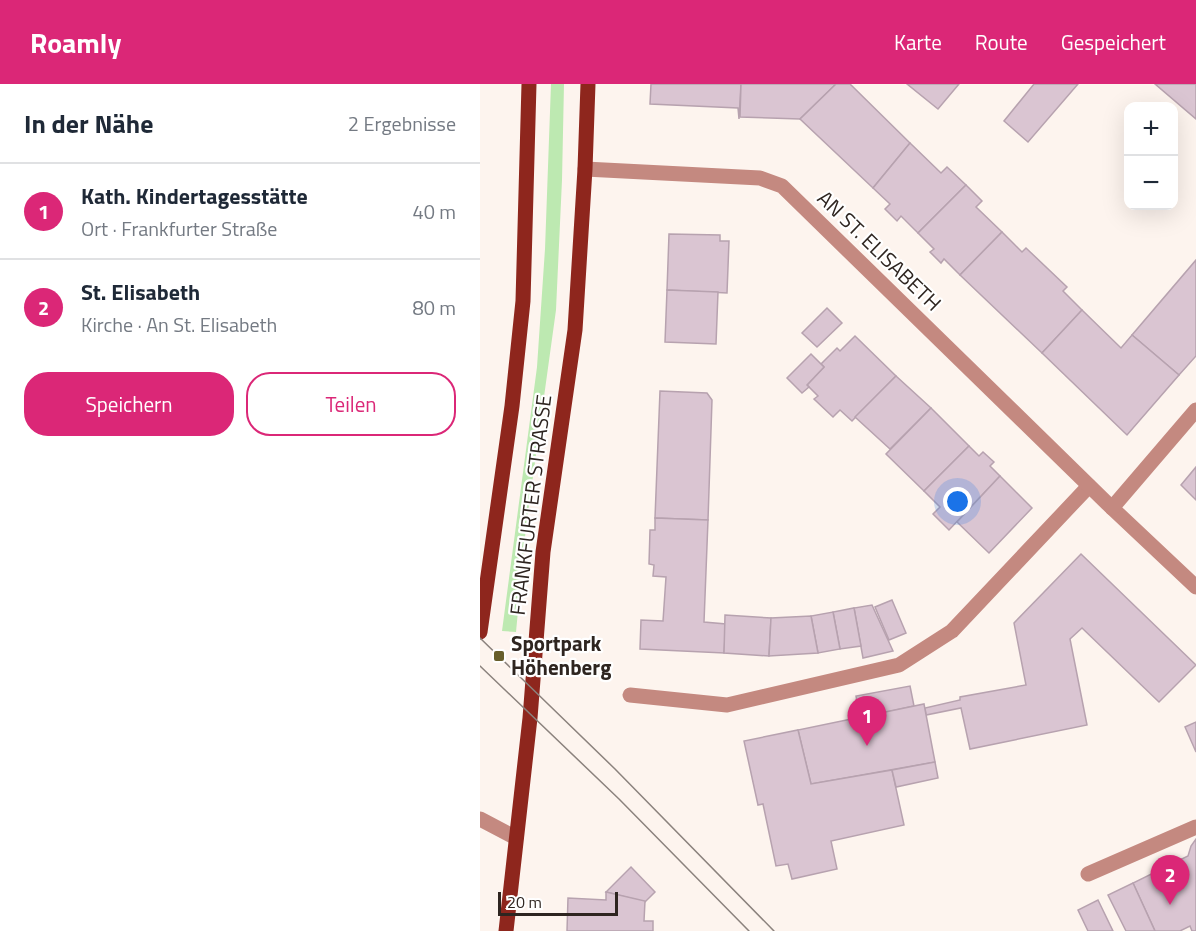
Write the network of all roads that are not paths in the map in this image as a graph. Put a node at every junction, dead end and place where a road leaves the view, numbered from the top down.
1 (529, 84) edge
2 (588, 84) edge
3 (585, 169) junction
4 (1196, 410) edge
5 (1089, 486) junction
6 (1112, 508) junction
7 (1196, 587) edge
8 (480, 632) edge
9 (630, 695) dead end
10 (480, 819) edge
11 (1196, 827) edge
12 (516, 838) junction
13 (1088, 873) dead end
14 (506, 931) edge

1 - 8 main road, FRANKFURTER STRASSE
2 - 3 main road, FRANKFURTER STRASSE
3 - 5 street, AN ST. ELISABETH
3 - 12 main road, FRANKFURTER STRASSE
4 - 6 street
5 - 6 street, AN ST. ELISABETH
5 - 9 street
6 - 7 street, AN ST. ELISABETH
10 - 12 street
11 - 13 street
12 - 14 main road, FRANKFURTER STRASSE

